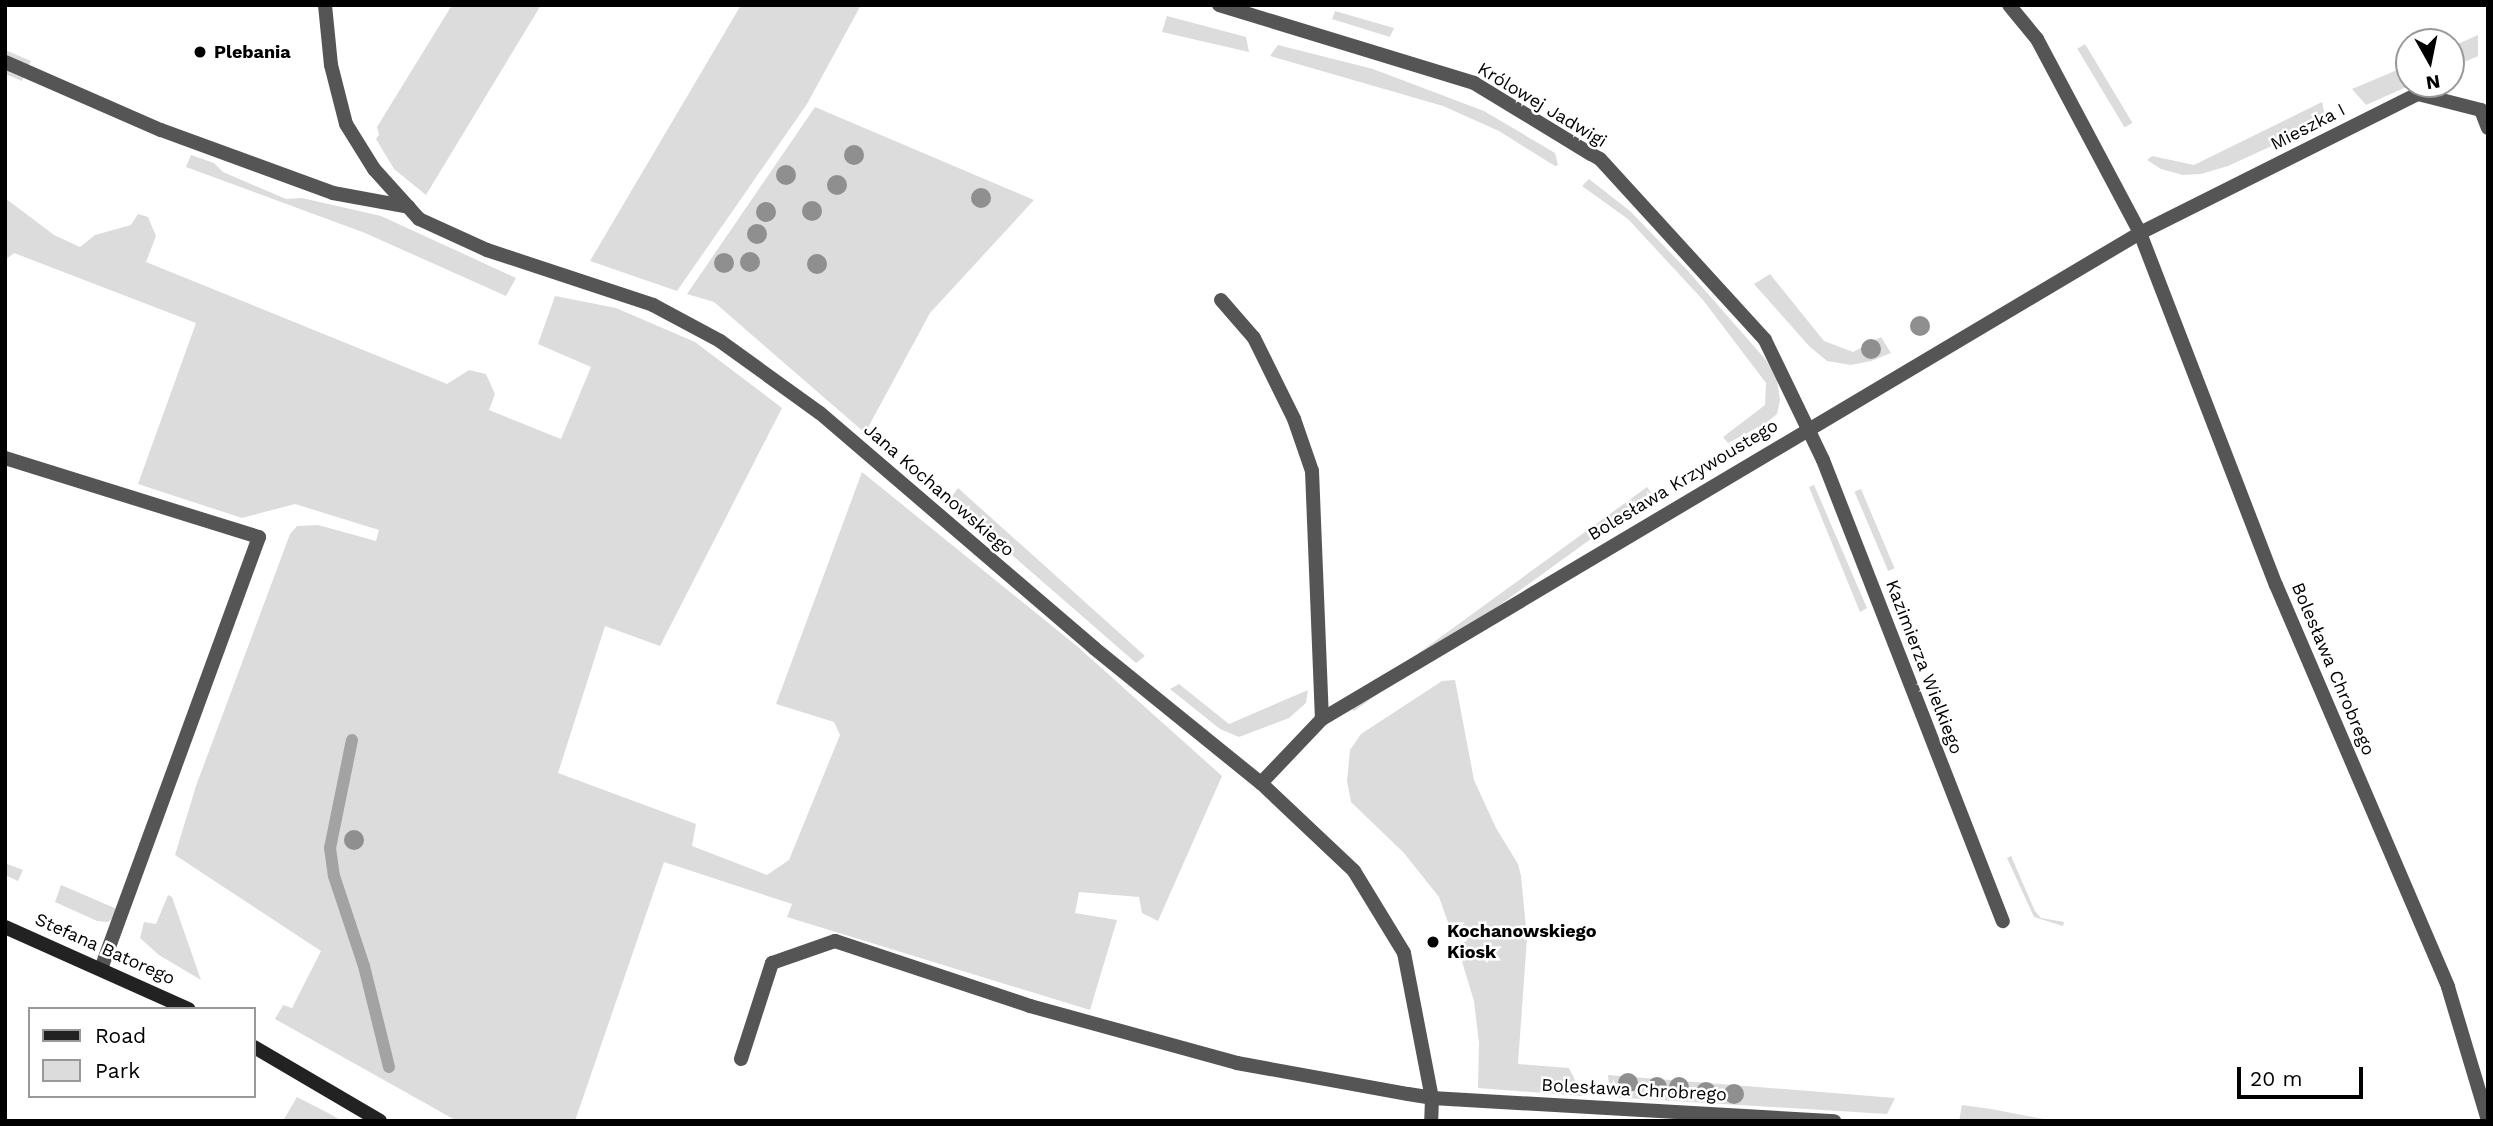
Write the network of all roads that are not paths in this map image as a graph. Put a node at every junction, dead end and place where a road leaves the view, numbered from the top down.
1 (325, 5) edge
2 (1219, 5) edge
3 (2009, 5) edge
4 (5, 62) edge
5 (2488, 128) edge
6 (409, 207) junction
7 (2140, 233) junction
8 (1221, 300) dead end
9 (1809, 427) junction
10 (5, 458) edge
11 (1322, 719) junction
12 (1261, 783) junction
13 (2003, 921) dead end
14 (5, 927) edge
15 (101, 969) junction
16 (184, 1007) edge
17 (256, 1048) edge
18 (741, 1059) dead end
19 (1432, 1098) junction
20 (2488, 1120) edge
21 (380, 1121) edge
22 (1431, 1121) edge
23 (1835, 1121) edge

1 - 6 street, Jana Kochanowskiego
2 - 9 street, Królowej Jadwigi
3 - 7 street, Bolesława Chrobrego
4 - 6 street
5 - 7 street, Mieszka I
6 - 12 street, Jana Kochanowskiego
7 - 9 street, Bolesława Krzywoustego
7 - 20 street, Bolesława Chrobrego
8 - 11 street
9 - 11 street, Bolesława Krzywoustego
9 - 13 street, Kazimierza Wielkiego
10 - 15 street
11 - 12 street, Bolesława Krzywoustego
12 - 19 street, Jana Kochanowskiego
14 - 15 street, Stefana Batorego
15 - 16 street, Stefana Batorego
17 - 21 street
18 - 19 street, Bolesława Chrobrego
19 - 22 street, Jana Kochanowskiego
19 - 23 street, Bolesława Chrobrego

